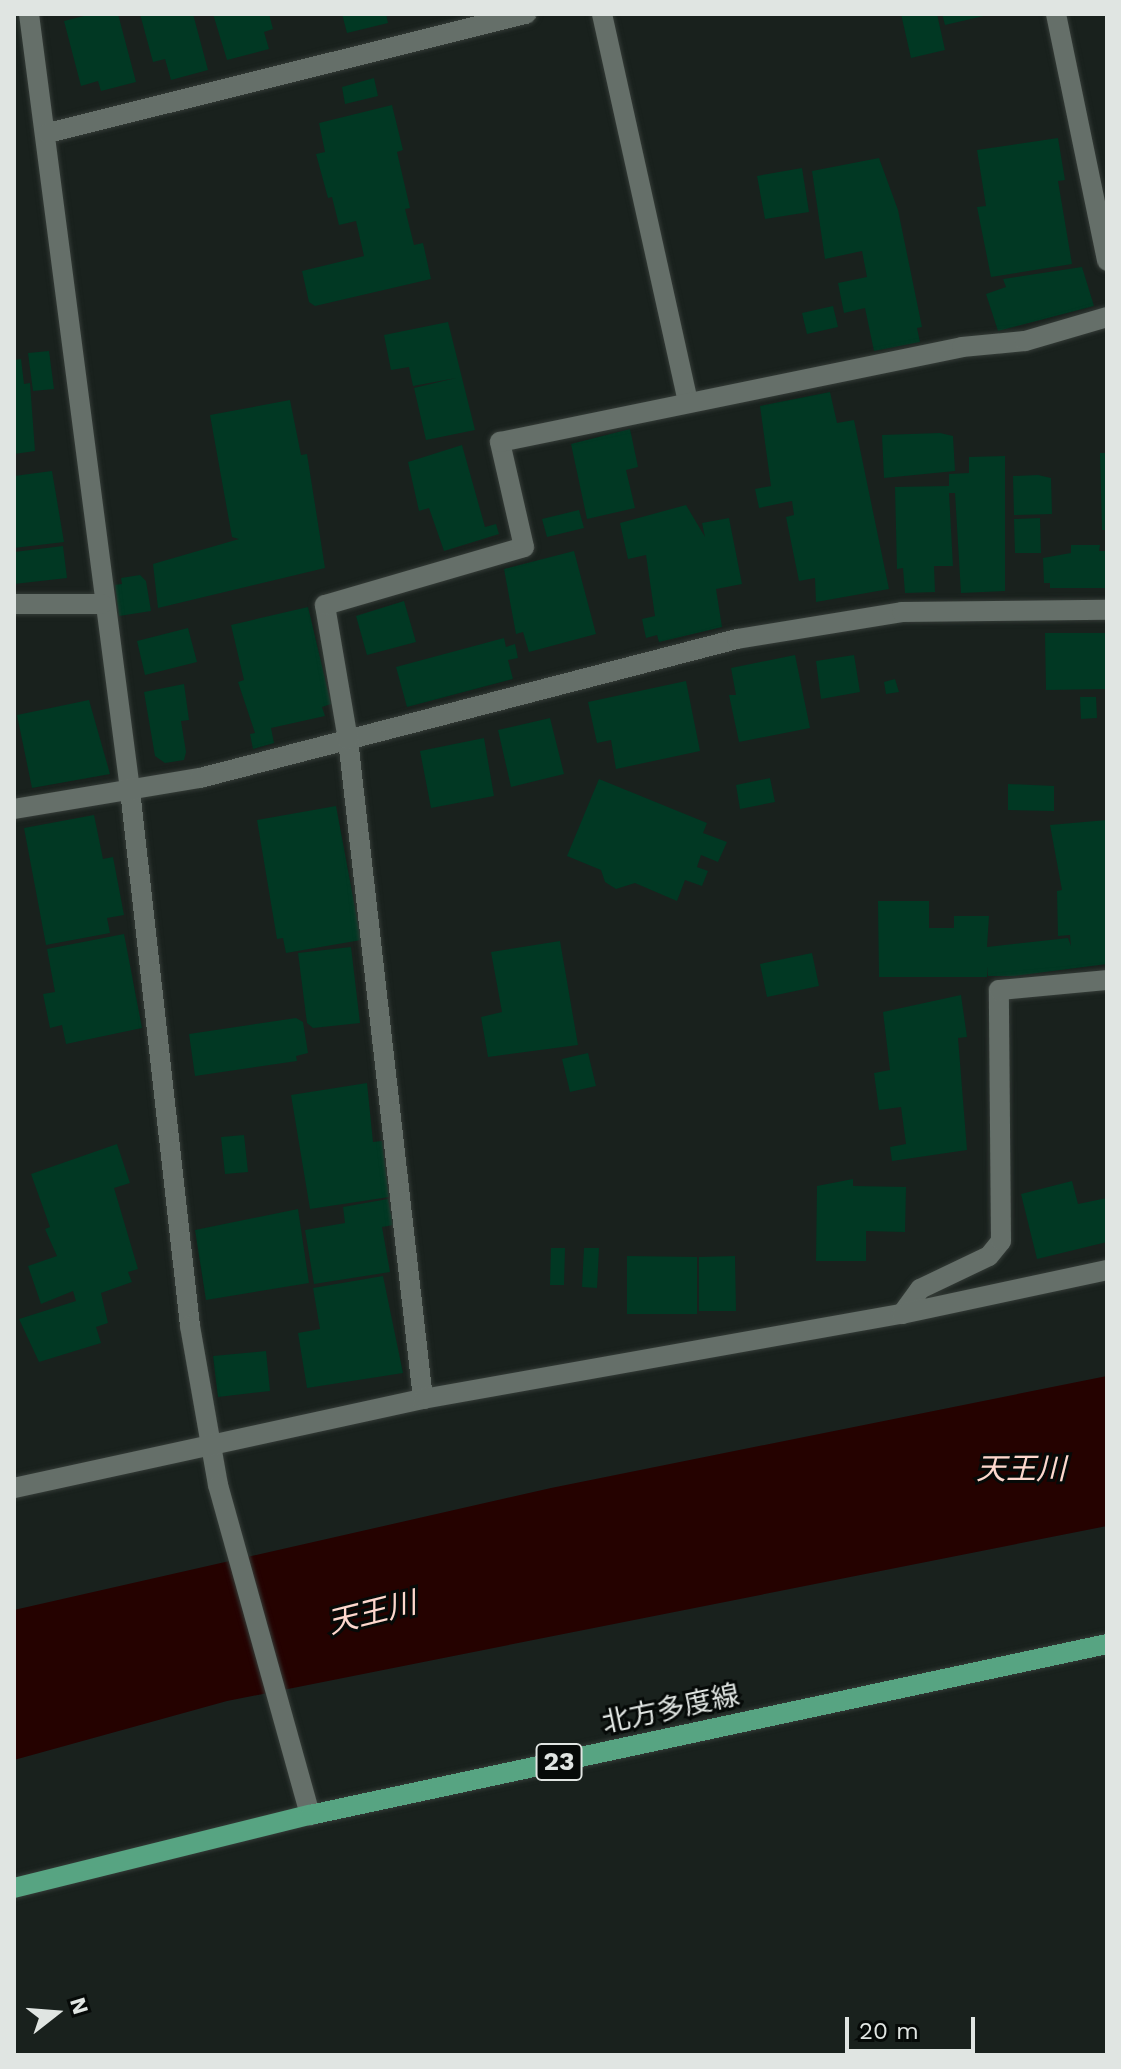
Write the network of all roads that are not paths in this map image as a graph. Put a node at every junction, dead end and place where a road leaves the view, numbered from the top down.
1 (29, 14) edge
2 (526, 14) edge
3 (602, 14) edge
4 (1056, 14) edge
5 (48, 133) junction
6 (1107, 261) edge
7 (1107, 317) edge
8 (688, 402) junction
9 (14, 604) edge
10 (102, 604) junction
11 (1107, 610) edge
12 (348, 740) junction
13 (130, 790) junction
14 (14, 809) edge
15 (1107, 980) edge
16 (1107, 1270) edge
17 (902, 1314) junction
18 (423, 1399) junction
19 (212, 1445) junction
20 (14, 1488) edge
21 (1107, 1644) edge
22 (310, 1815) junction
23 (14, 1888) edge

1 - 5 street
2 - 5 street
3 - 8 street
4 - 6 street
5 - 10 street
7 - 8 street
8 - 12 street
9 - 10 street
10 - 13 street
11 - 12 street
12 - 13 street
12 - 18 street
13 - 14 street
13 - 19 street
15 - 17 street
16 - 17 street
17 - 18 street
18 - 19 street
19 - 20 street
19 - 22 street
21 - 22 main road, 北方多度線 / 23
22 - 23 main road, 北方多度線 / 23

